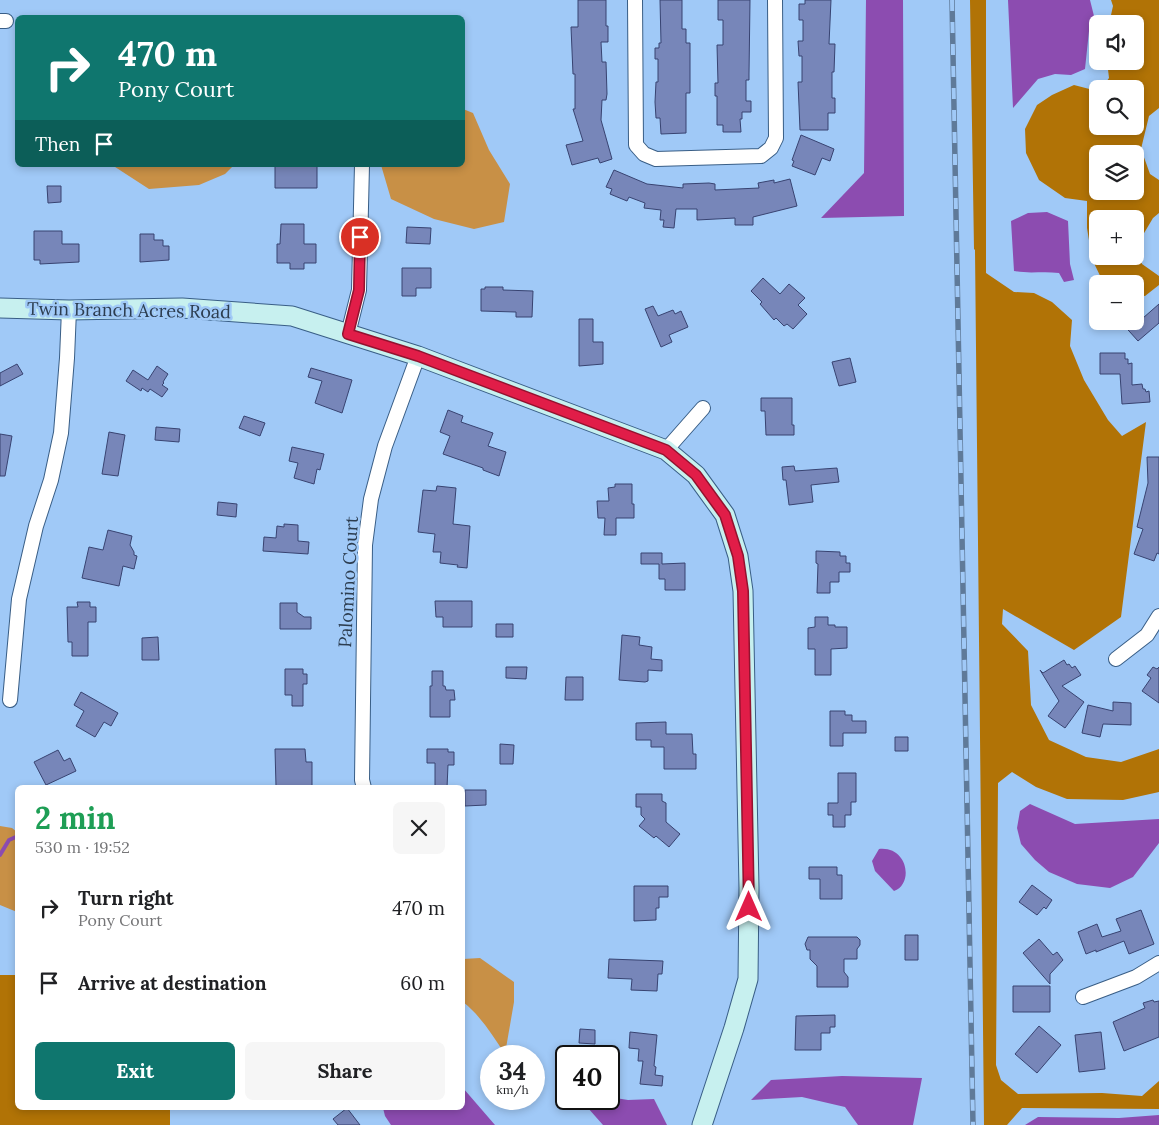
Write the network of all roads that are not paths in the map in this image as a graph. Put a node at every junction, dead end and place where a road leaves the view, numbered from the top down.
1 (635, 0) edge
2 (775, 0) edge
3 (362, 167) edge
4 (0, 308) edge
5 (69, 310) junction
6 (348, 334) junction
7 (418, 356) junction
8 (703, 408) dead end
9 (666, 450) junction
10 (1159, 616) edge
11 (1116, 659) dead end
12 (10, 700) dead end
13 (363, 785) edge
14 (1159, 963) edge
15 (1083, 997) dead end
16 (702, 1125) edge

1 - 2 street
3 - 6 street
4 - 5 street, Twin Branch Acres Road
5 - 6 street, Twin Branch Acres Road
5 - 12 street
6 - 7 street, Twin Branch Acres Road
7 - 9 street, Twin Branch Acres Road
7 - 13 street, Palomino Court
8 - 9 street
9 - 16 street, Twin Branch Acres Road
10 - 11 street
14 - 15 street

